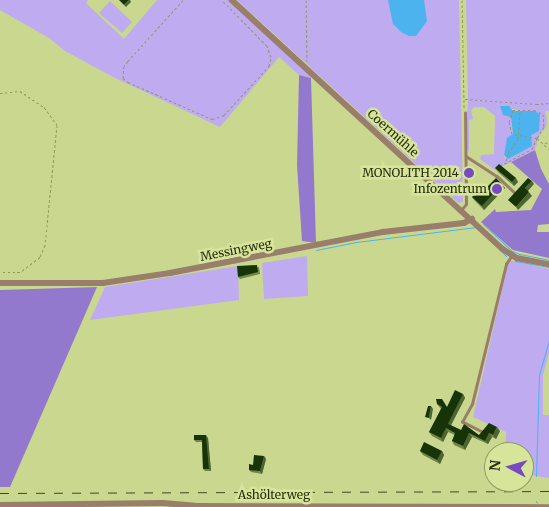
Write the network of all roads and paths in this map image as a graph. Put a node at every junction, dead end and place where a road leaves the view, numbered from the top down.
1 (184, 0) edge
2 (222, 0) edge
3 (232, 0) edge
4 (306, 0) edge
5 (462, 0) edge
6 (305, 66) junction
7 (0, 93) edge
8 (464, 99) junction
9 (549, 102) edge
10 (520, 110) junction
11 (465, 113) joint
12 (517, 135) junction
13 (536, 138) junction
14 (549, 142) edge
15 (544, 144) junction
16 (549, 149) edge
17 (466, 156) junction
18 (505, 162) junction
19 (491, 173) junction
20 (516, 194) edge
21 (462, 209) junction
22 (472, 219) junction
23 (512, 255) junction
24 (549, 264) edge
25 (0, 272) edge
26 (0, 283) edge
27 (482, 432) edge
28 (0, 505) edge
29 (163, 505) edge
30 (7, 506) edge
31 (195, 506) edge
32 (448, 506) edge
33 (549, 507) edge

1 - 2 path
3 - 6 street, Coermühle
4 - 6 path
5 - 8 path
6 - 21 street, Coermühle
7 - 25 path
8 - 9 path
8 - 11 path
10 - 12 path
10 - 12 path
10 - 13 path
11 - 17 lane
12 - 13 path
12 - 18 path
13 - 15 path
13 - 18 path
14 - 15 path
15 - 16 path
17 - 19 lane
17 - 21 lane
18 - 19 path
19 - 20 lane
21 - 22 street, Coermühle
22 - 23 street, Coermühle
22 - 26 street, Messingweg
23 - 24 street, Coermühle
23 - 27 lane
28 - 30 street, Ashölterweg
29 - 30 street, Ashölterweg
29 - 31 street, Ashölterweg
31 - 32 street, Ashölterweg
32 - 33 street, Ashölterweg

